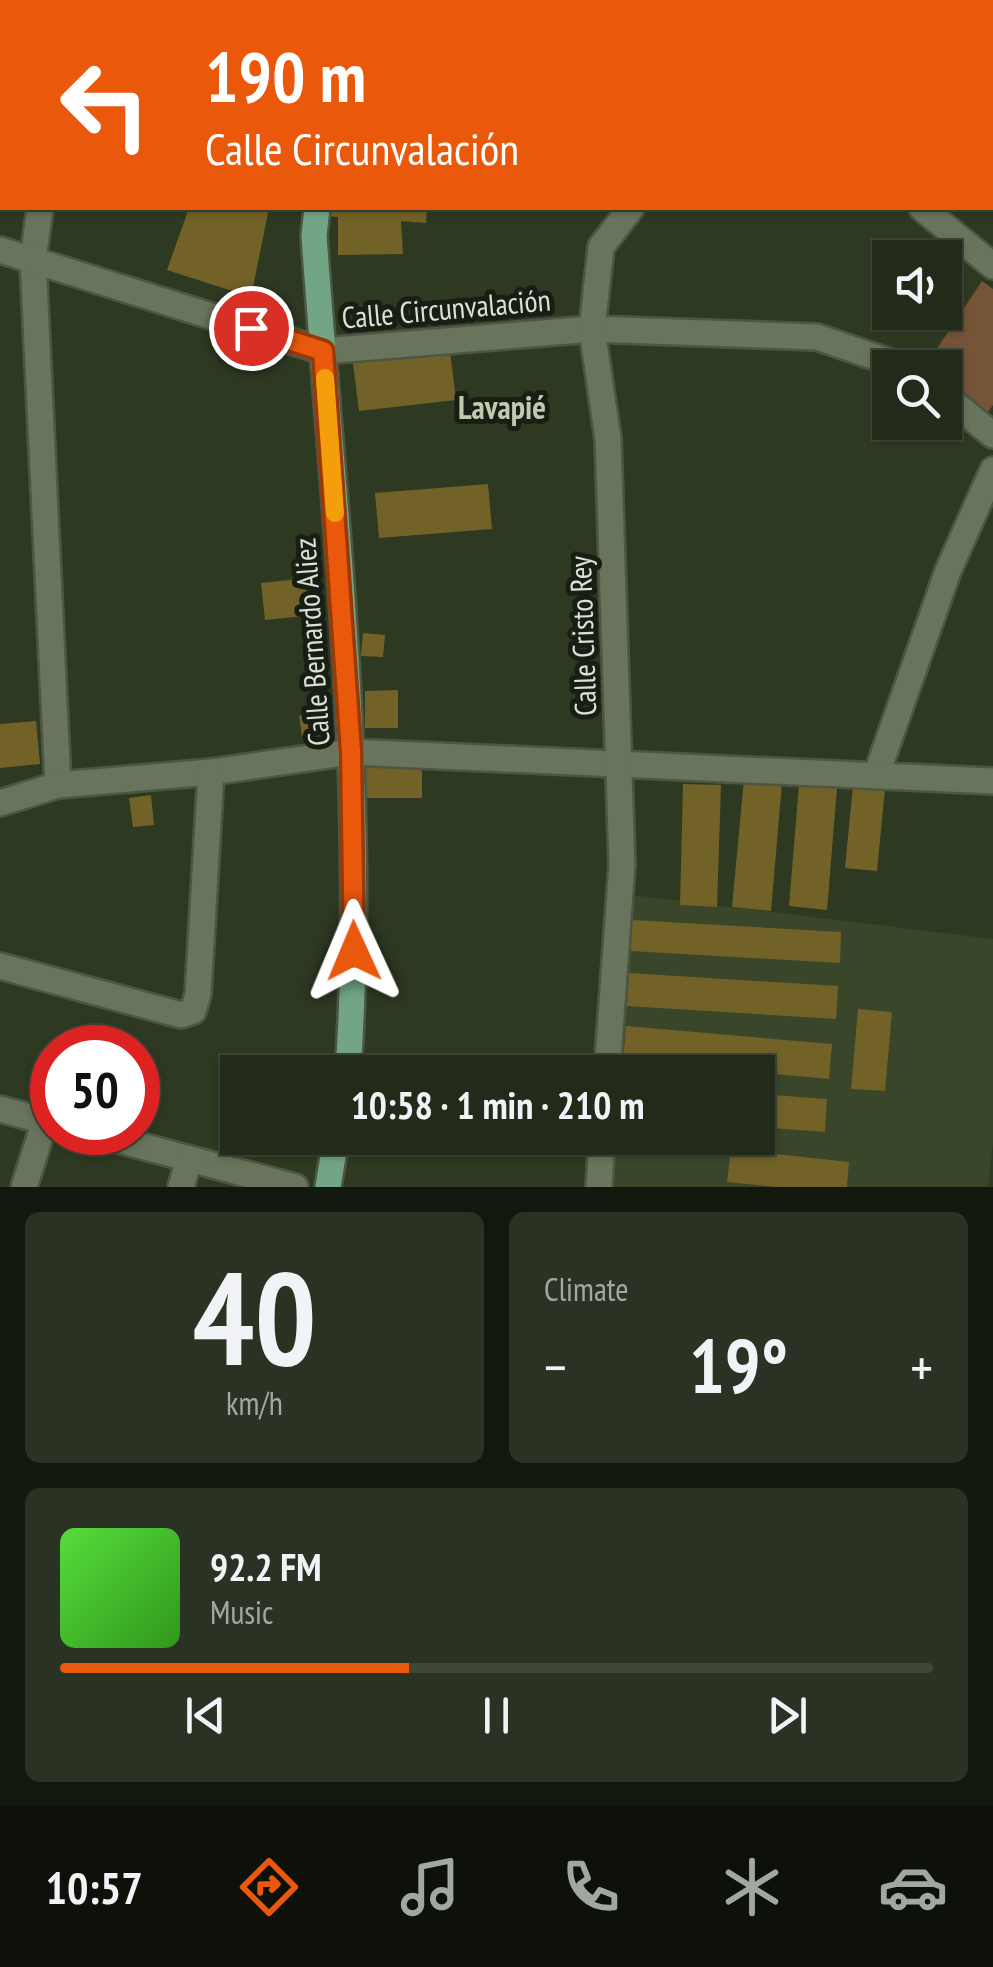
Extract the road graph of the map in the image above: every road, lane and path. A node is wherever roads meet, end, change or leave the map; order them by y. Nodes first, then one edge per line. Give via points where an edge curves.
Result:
1 (40, 210) edge
2 (318, 210) edge
3 (629, 210) edge
4 (924, 210) edge
5 (0, 250) edge
6 (34, 260) junction
7 (993, 266) edge
8 (592, 328) junction
9 (323, 351) junction
10 (872, 356) edge
11 (962, 410) edge
12 (993, 435) edge
13 (993, 470) edge
14 (351, 752) junction
15 (619, 763) junction
16 (211, 772) junction
17 (876, 776) junction
18 (993, 781) edge
19 (58, 785) junction
20 (0, 802) edge
21 (0, 966) edge
22 (349, 1055) edge
23 (608, 1055) edge
24 (0, 1109) edge
25 (30, 1117) edge
26 (160, 1151) edge
27 (36, 1155) edge
28 (333, 1155) edge
29 (601, 1155) edge
30 (190, 1159) junction
31 (24, 1187) edge
32 (181, 1187) edge
33 (295, 1187) edge
34 (328, 1187) edge
35 (598, 1187) edge

1 - 6 street
2 - 9 main road, Calle Bernardo Aliez
3 - 8 street, Calle Cristo Rey via 601,247
4 - 7 street
5 - 6 street, Calle Circunvalación
6 - 9 street, Calle Circunvalación
6 - 19 street
8 - 9 street, Calle Circunvalación
8 - 10 street, Calle Circunvalación via 817,337
8 - 15 street, Calle Cristo Rey via 608,439
9 - 14 main road, Calle Bernardo Aliez
11 - 12 street
13 - 17 street via 948,571
14 - 15 street
14 - 16 street
14 - 22 main road, Calle Bernardo Aliez
15 - 17 street
15 - 23 street, Calle Cristo Rey via 622,864
16 - 19 street
16 - 21 street via 193,1011 181,1016
17 - 18 street
19 - 20 street
24 - 25 street
26 - 30 street
27 - 31 street
28 - 34 main road
29 - 35 street
30 - 32 street
30 - 33 street

